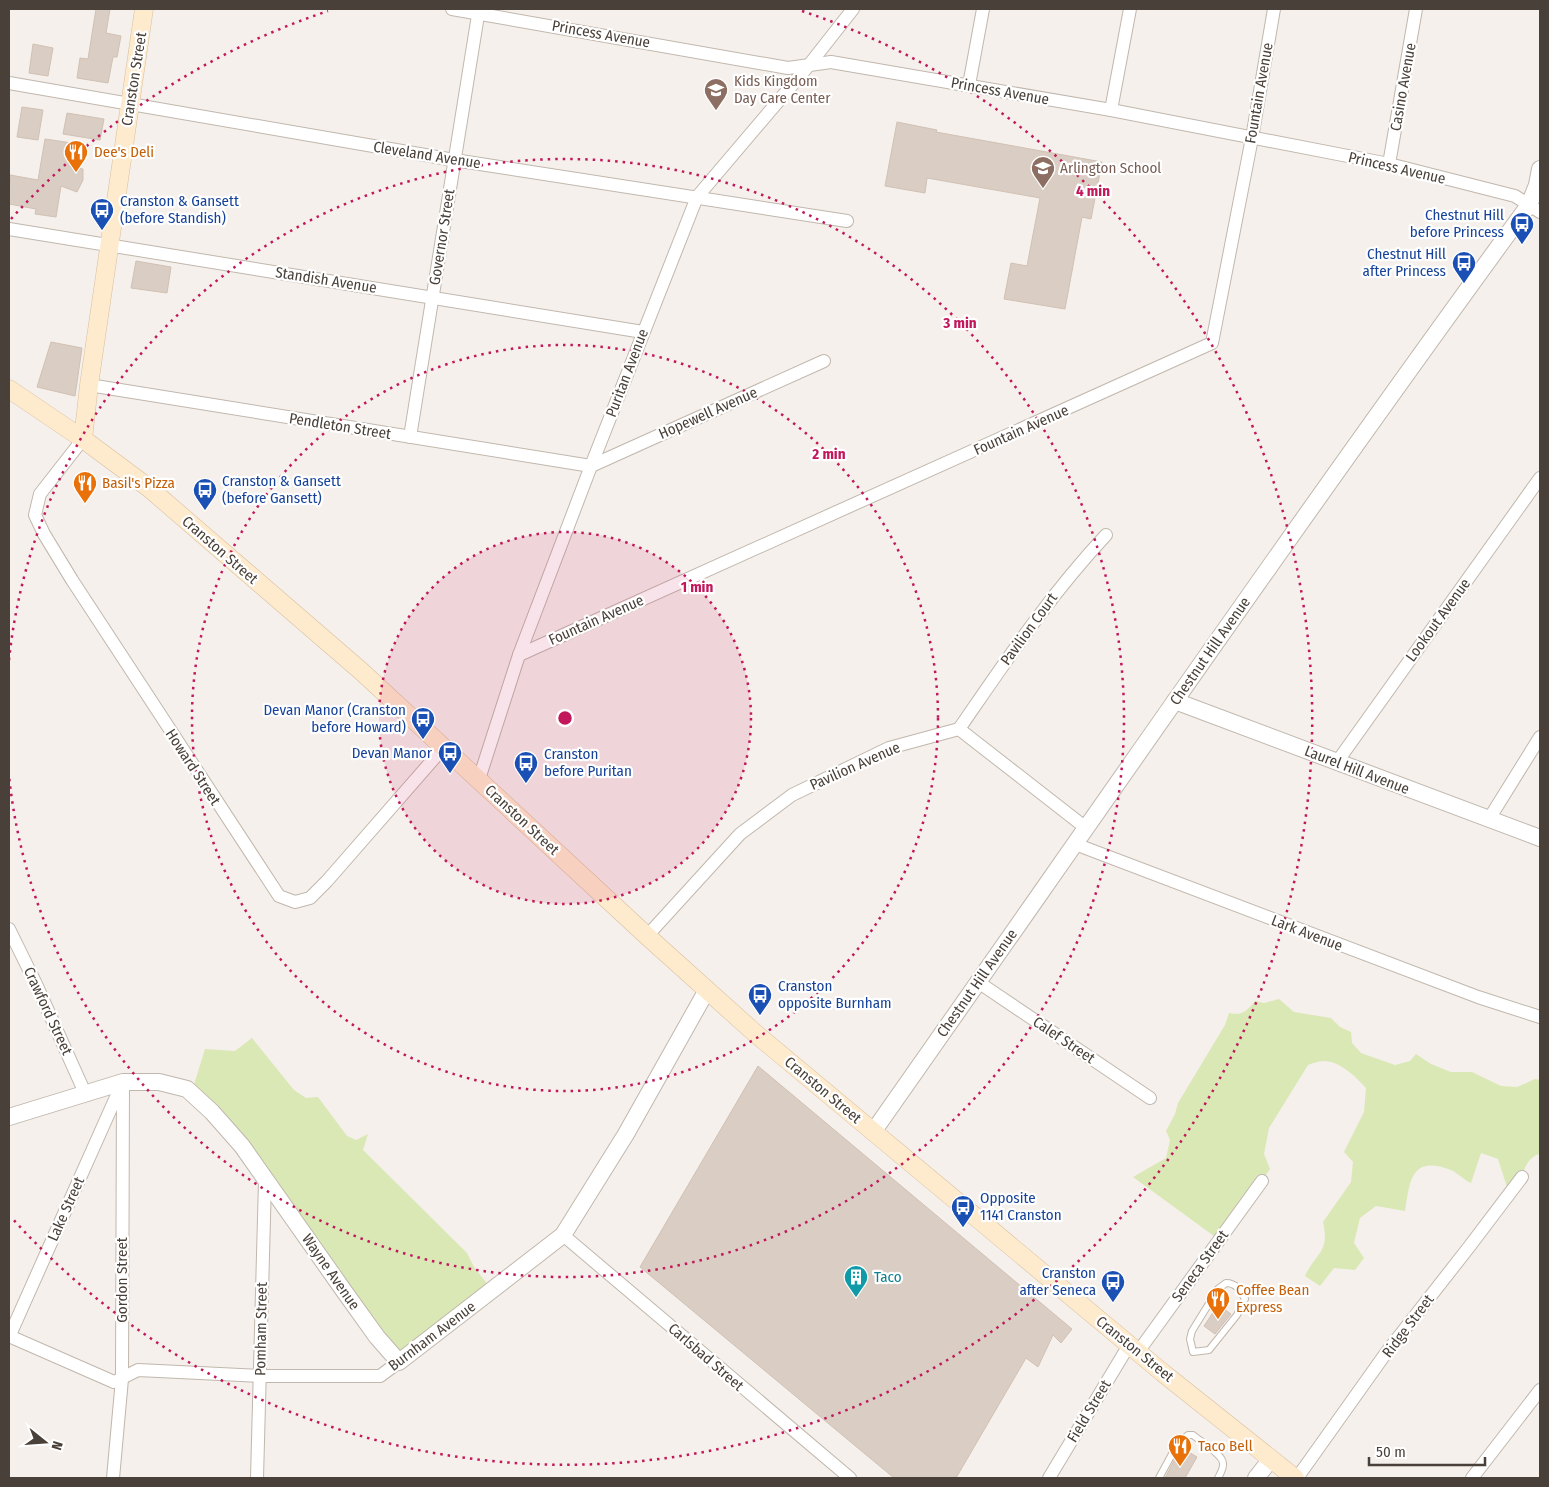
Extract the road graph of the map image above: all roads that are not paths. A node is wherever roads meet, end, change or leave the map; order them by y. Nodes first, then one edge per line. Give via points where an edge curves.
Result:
1 (144, 9) edge
2 (452, 9) edge
3 (852, 9) edge
4 (983, 9) edge
5 (1130, 9) edge
6 (1274, 9) edge
7 (1416, 9) edge
8 (479, 11) edge
9 (809, 65) junction
10 (9, 83) edge
11 (969, 85) junction
12 (130, 104) junction
13 (1111, 110) junction
14 (1252, 138) junction
15 (454, 160) junction
16 (1389, 164) junction
17 (1540, 169) edge
18 (697, 197) junction
19 (1535, 208) edge
20 (847, 221) dead end
21 (9, 229) edge
22 (110, 244) junction
23 (432, 297) junction
24 (643, 332) junction
25 (824, 361) dead end
26 (89, 385) junction
27 (9, 389) edge
28 (410, 437) junction
29 (83, 439) junction
30 (591, 466) junction
31 (1540, 478) edge
32 (1106, 535) dead end
33 (519, 655) junction
34 (1175, 701) junction
35 (959, 729) junction
36 (1540, 737) edge
37 (444, 747) junction
38 (1337, 762) junction
39 (479, 779) junction
40 (1489, 819) junction
41 (1086, 828) junction
42 (1540, 838) edge
43 (1075, 844) junction
44 (9, 929) edge
45 (647, 936) junction
46 (978, 982) junction
47 (707, 990) junction
48 (1540, 1017) edge
49 (123, 1082) junction
50 (85, 1093) junction
51 (1150, 1098) dead end
52 (9, 1117) edge
53 (873, 1132) junction
54 (1522, 1177) dead end
55 (265, 1181) junction
56 (1262, 1181) dead end
57 (564, 1235) junction
58 (9, 1336) edge
59 (1133, 1348) junction
60 (1193, 1352) joint
61 (400, 1362) junction
62 (260, 1376) junction
63 (122, 1379) junction
64 (1540, 1390) edge
65 (1271, 1459) junction
66 (113, 1460) junction
67 (105, 1478) edge
68 (113, 1478) edge
69 (257, 1478) edge
70 (850, 1478) edge
71 (1049, 1478) edge
72 (1159, 1478) edge
73 (1218, 1478) edge
74 (1256, 1478) edge
75 (1296, 1478) edge
76 (1472, 1478) edge

1 - 12 main road, Cranston Street
2 - 8 street, Princess Avenue
3 - 9 street, Puritan Avenue
4 - 11 street
5 - 13 street
6 - 14 street, Fountain Avenue
7 - 16 street, Casino Avenue
8 - 9 street, Princess Avenue via 788,68
8 - 15 street, Governor Street
9 - 11 street, Princess Avenue via 831,62
9 - 18 street, Puritan Avenue
10 - 12 street, Cleveland Avenue
11 - 13 street, Princess Avenue
12 - 15 street, Cleveland Avenue
12 - 22 main road, Cranston Street
13 - 14 street, Princess Avenue
14 - 16 street, Princess Avenue
14 - 33 street, Fountain Avenue via 1212,344
15 - 18 street, Cleveland Avenue
15 - 23 street, Governor Street
16 - 19 street, Princess Avenue via 1515,196
17 - 19 street, Chestnut Hill Avenue
18 - 20 street, Cleveland Avenue
18 - 24 street, Puritan Avenue
19 - 34 street, Chestnut Hill Avenue via 1417,359
21 - 22 street, Standish Avenue
22 - 23 street, Standish Avenue
22 - 26 main road, Cranston Street
23 - 24 street, Standish Avenue
23 - 28 street, Governor Street
24 - 30 street, Puritan Avenue
25 - 30 street, Hopewell Avenue
26 - 28 street, Pendleton Street
26 - 29 main road, Cranston Street
27 - 29 main road
28 - 30 street, Pendleton Street
29 - 37 main road, Cranston Street via 149,488
29 - 37 street, Howard Street via 40,494 35,515 72,580 279,896 295,902 310,898
30 - 33 street, Puritan Avenue
31 - 38 street, Lookout Avenue
32 - 35 street, Pavilion Court via 1076,566 1027,629
33 - 39 street, Puritan Avenue
34 - 38 street, Laurel Hill Avenue
34 - 41 street, Chestnut Hill Avenue
35 - 41 street
35 - 45 street, Pavilion Avenue via 889,748 792,795 740,834
36 - 40 street
37 - 39 main road, Cranston Street
38 - 40 street, Laurel Hill Avenue
39 - 45 main road, Cranston Street
40 - 42 street, Laurel Hill Avenue
41 - 43 street, Chestnut Hill Avenue
43 - 46 street, Chestnut Hill Avenue
43 - 48 street, Lark Avenue
44 - 50 street, Crawford Street
45 - 47 main road, Cranston Street
46 - 51 street, Calef Street
46 - 53 street, Chestnut Hill Avenue
47 - 53 main road, Cranston Street
47 - 57 street, Burnham Avenue via 626,1134
49 - 50 street, Wayne Avenue
49 - 55 street, Wayne Avenue via 159,1082 187,1089 242,1146
49 - 58 street, Lake Street
49 - 63 street, Gordon Street
50 - 52 street, Wayne Avenue
53 - 59 main road, Cranston Street
54 - 75 street, Ridge Street via 1386,1353
55 - 61 street, Wayne Avenue via 377,1337
55 - 62 street, Pomham Street
56 - 59 street, Seneca Street
57 - 61 street, Burnham Avenue
57 - 70 street, Carlsbad Street
58 - 63 street, Burnham Avenue via 114,1382
59 - 65 main road, Cranston Street
59 - 71 street, Field Street
60 - 60 lane via 1209,1350 1237,1315 1245,1299 1240,1289 1231,1283 1218,1290 1192,1331
61 - 62 street, Burnham Avenue via 380,1376
62 - 63 street, Burnham Avenue via 138,1370
62 - 69 street, Pomham Street
63 - 66 street, Gordon Street
64 - 76 street
65 - 74 street
65 - 75 main road, Cranston Street
66 - 67 street
66 - 68 street, Gordon Street
72 - 73 lane via 1178,1443 1193,1435 1223,1461

